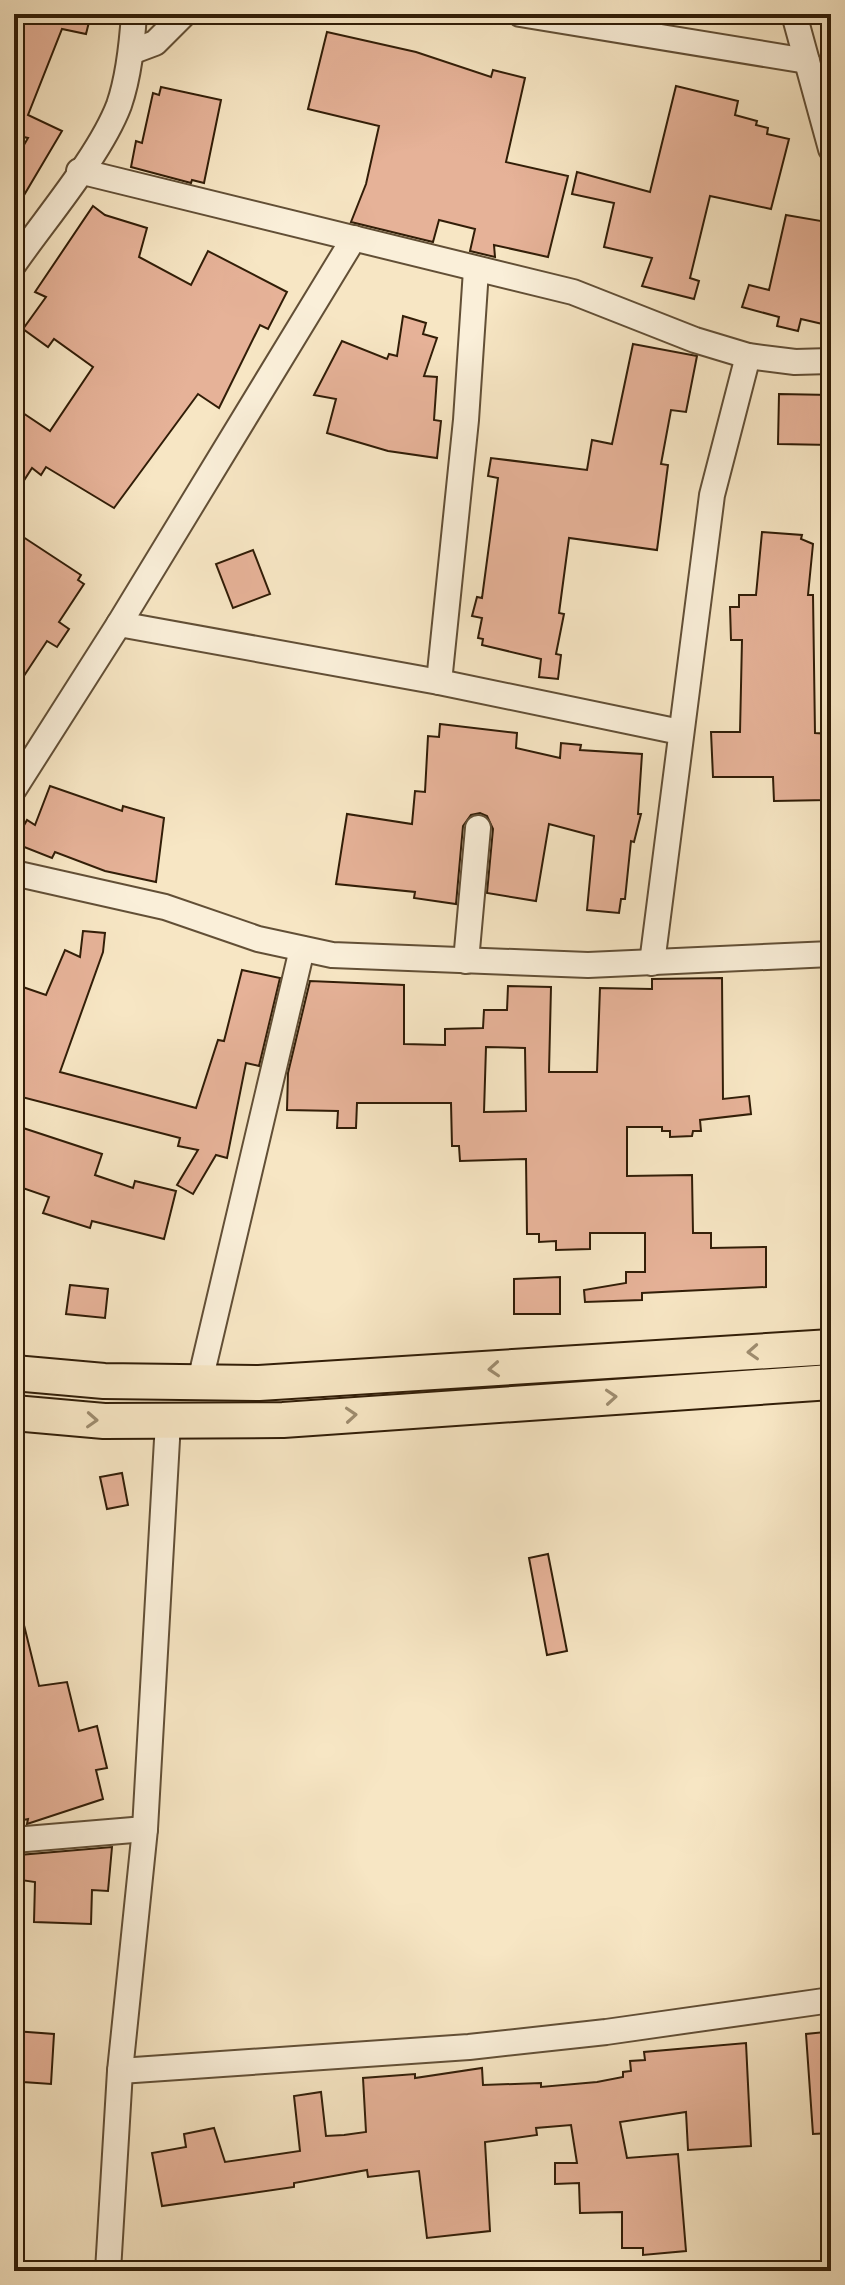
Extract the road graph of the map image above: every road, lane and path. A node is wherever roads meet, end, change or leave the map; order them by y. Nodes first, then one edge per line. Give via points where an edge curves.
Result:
1 (134, 14) edge
2 (184, 14) edge
3 (520, 14) edge
4 (794, 14) edge
5 (131, 52) junction
6 (807, 61) junction
7 (831, 149) edge
8 (79, 171) junction
9 (354, 238) junction
10 (14, 264) edge
11 (476, 270) junction
12 (748, 356) junction
13 (831, 361) edge
14 (119, 624) junction
15 (439, 682) junction
16 (680, 732) junction
17 (14, 789) edge
18 (478, 828) dead end
19 (14, 873) edge
20 (302, 949) junction
21 (831, 954) edge
22 (466, 961) junction
23 (652, 963) junction
24 (831, 1347) edge
25 (14, 1373) edge
26 (200, 1381) junction
27 (831, 1382) edge
28 (14, 1413) edge
29 (168, 1422) junction
30 (145, 1829) junction
31 (14, 1840) edge
32 (831, 2000) edge
33 (120, 2071) junction
34 (108, 2271) edge

1 - 5 street
2 - 5 street via 155,43
3 - 6 street
4 - 6 street
5 - 8 street via 118,105
6 - 7 street
8 - 9 street
8 - 10 street
9 - 11 street
9 - 14 street
11 - 12 street via 573,292
11 - 15 street
12 - 13 street
12 - 16 street via 712,495
14 - 15 street
14 - 17 street
15 - 16 street
16 - 23 street
18 - 22 street
19 - 20 street via 165,907
20 - 22 street
20 - 26 street
21 - 23 street
22 - 23 street
24 -> 26 highway via 343,1379
25 - 26 highway via 104,1381
29 -> 27 highway via 283,1420
28 -> 29 highway
29 - 30 street
30 - 31 street
30 - 33 street
32 - 33 street via 469,2047
33 - 34 street

